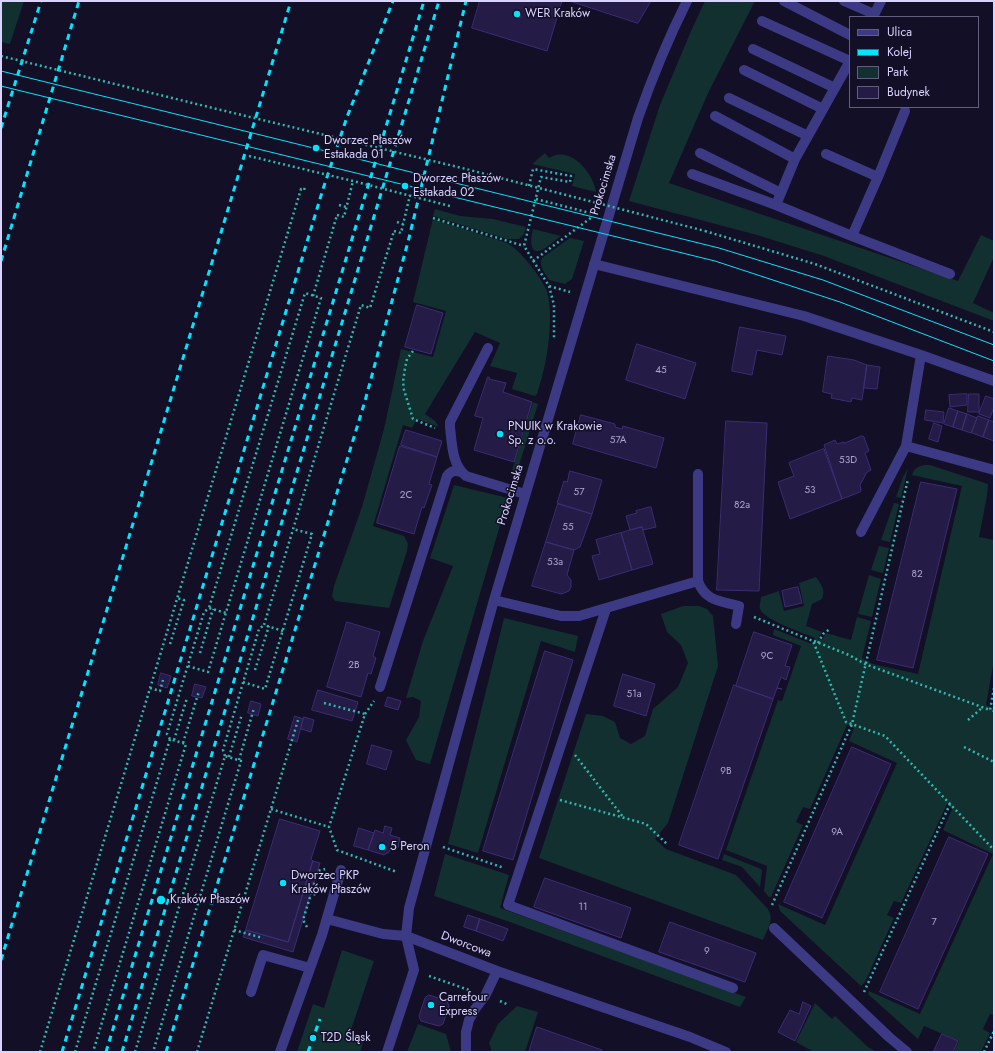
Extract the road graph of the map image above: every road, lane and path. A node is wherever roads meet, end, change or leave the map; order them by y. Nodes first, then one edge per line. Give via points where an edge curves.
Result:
1 (687, 1) edge
2 (784, 1) edge
3 (844, 1) edge
4 (880, 1) edge
5 (874, 16) edge
6 (762, 21) dead end
7 (849, 34) edge
8 (753, 49) dead end
9 (1, 56) edge
10 (849, 61) edge
11 (849, 63) edge
12 (744, 70) dead end
13 (835, 88) junction
14 (729, 98) dead end
15 (823, 109) junction
16 (905, 110) dead end
17 (715, 116) dead end
18 (808, 136) junction
19 (700, 153) dead end
20 (826, 154) dead end
21 (249, 156) dead end
22 (795, 159) junction
23 (692, 174) dead end
24 (878, 178) junction
25 (353, 181) junction
26 (529, 186) junction
27 (305, 187) dead end
28 (780, 193) junction
29 (410, 195) junction
30 (536, 199) junction
31 (339, 205) dead end
32 (776, 205) junction
33 (450, 206) dead end
34 (346, 207) junction
35 (433, 218) dead end
36 (397, 222) dead end
37 (403, 224) junction
38 (852, 236) junction
39 (524, 246) junction
40 (533, 261) junction
41 (594, 264) junction
42 (950, 274) dead end
43 (549, 286) junction
44 (574, 294) dead end
45 (313, 296) junction
46 (994, 332) edge
47 (554, 347) dead end
48 (488, 348) dead end
49 (413, 351) dead end
50 (921, 354) junction
51 (994, 381) edge
52 (441, 431) dead end
53 (906, 446) junction
54 (994, 470) edge
55 (461, 472) junction
56 (698, 474) dead end
57 (908, 479) dead end
58 (525, 494) junction
59 (293, 529) junction
60 (861, 532) dead end
61 (698, 582) junction
62 (177, 598) junction
63 (494, 600) junction
64 (210, 608) junction
65 (213, 609) junction
66 (606, 609) junction
67 (226, 613) junction
68 (753, 617) dead end
69 (736, 624) dead end
70 (264, 625) junction
71 (268, 626) junction
72 (830, 629) dead end
73 (283, 631) junction
74 (813, 641) junction
75 (818, 642) junction
76 (170, 644) dead end
77 (200, 653) dead end
78 (865, 664) junction
79 (188, 666) junction
80 (255, 670) dead end
81 (163, 680) dead end
82 (243, 682) junction
83 (380, 687) dead end
84 (150, 688) junction
85 (994, 688) edge
86 (199, 691) dead end
87 (187, 698) dead end
88 (324, 703) dead end
89 (983, 707) junction
90 (254, 708) dead end
91 (990, 710) junction
92 (994, 711) edge
93 (242, 714) dead end
94 (299, 717) dead end
95 (968, 720) dead end
96 (852, 724) junction
97 (170, 739) junction
98 (563, 739) junction
99 (174, 740) junction
100 (184, 743) junction
101 (964, 747) dead end
102 (225, 756) junction
103 (229, 757) junction
104 (239, 760) junction
105 (994, 762) edge
106 (544, 796) junction
107 (950, 804) junction
108 (271, 809) junction
109 (623, 818) junction
110 (330, 827) junction
111 (668, 845) dead end
112 (440, 846) dead end
113 (994, 850) edge
114 (326, 868) dead end
115 (341, 870) dead end
116 (397, 872) dead end
117 (519, 872) junction
118 (304, 891) dead end
119 (311, 893) junction
120 (772, 905) dead end
121 (327, 919) junction
122 (307, 926) dead end
123 (774, 928) dead end
124 (406, 936) junction
125 (310, 968) junction
126 (497, 971) junction
127 (733, 988) dead end
128 (251, 992) dead end
129 (864, 993) dead end
130 (994, 1031) edge
131 (40, 1052) edge
132 (75, 1052) edge
133 (93, 1052) edge
134 (135, 1052) edge
135 (153, 1052) edge
136 (197, 1052) edge
137 (280, 1052) edge
138 (387, 1052) edge
139 (466, 1052) edge
140 (726, 1052) edge
141 (907, 1052) edge
142 (984, 1052) edge

1 - 41 street, Prokocimska via 644,100
2 - 7 street
3 - 5 street
4 - 5 street
6 - 10 street
8 - 13 street
9 - 26 path, bridge via 213,109 409,154
11 - 13 street
12 - 15 street
13 - 15 street
14 - 18 street
15 - 18 street
16 - 24 street
17 - 22 street
18 - 22 street
19 - 28 street
20 - 24 street
21 - 25 path, bridge
22 - 28 street
23 - 32 street
24 - 38 street
25 - 29 path, bridge
25 - 34 path, bridge
26 - 30 path via 533,169 571,176 570,182 541,177
26 - 46 path, bridge via 705,231 815,264
27 - 62 path via 304,190 301,189
28 - 32 street
29 - 33 path, bridge
29 - 37 path, bridge
30 - 39 path
30 - 40 path via 595,214
31 - 34 path
32 - 38 street
34 - 45 path, bridge via 344,217 337,215
35 - 39 path
36 - 37 path
37 - 59 path, bridge via 400,233 394,231 370,308 361,305
38 - 42 street
39 - 40 path
40 - 43 path
41 - 50 street via 804,316
41 - 58 street, Prokocimska
43 - 44 path
43 - 47 path via 554,305
45 - 64 path via 305,293
45 - 67 path via 321,298
48 - 55 street via 450,422 454,456
49 - 52 path via 406,364 403,382 411,415 416,421
50 - 51 street
50 - 53 street
53 - 54 street
53 - 60 street
55 - 58 street via 466,476
55 - 83 street via 450,472 447,476
56 - 61 street
57 - 78 path
58 - 63 street, Prokocimska
59 - 70 path
59 - 73 path via 312,534
61 - 66 street
61 - 69 street via 707,596 739,606
62 - 76 path via 184,600
62 - 84 path
63 - 66 street via 561,616 579,616
63 - 124 street, Prokocimska via 408,908
64 - 65 path
64 - 79 path via 204,612
65 - 67 path
65 - 77 path
66 - 98 street
67 - 79 path via 208,672
68 - 74 path
70 - 71 path
70 - 82 path via 259,629
71 - 73 path
71 - 80 path
72 - 75 path
73 - 82 path via 265,689
74 - 75 path
74 - 96 path via 846,722
75 - 78 path
78 - 89 path
78 - 96 path
79 - 97 path via 168,734
81 - 84 path via 160,691
82 - 102 path via 223,750
84 - 131 path
85 - 91 path
86 - 100 path
87 - 99 path
88 - 110 path via 365,714
89 - 91 path
89 - 95 path
90 - 104 path
91 - 92 path
93 - 103 path
94 - 108 path
96 - 107 path via 885,736
96 - 120 path
97 - 99 path
97 - 132 path
98 - 106 street
98 - 109 path
99 - 100 path
100 - 133 path via 186,744
101 - 105 path
102 - 103 path
102 - 134 path
103 - 104 path
104 - 135 path via 241,761
106 - 109 path
106 - 117 street
107 - 113 path
107 - 129 path
108 - 110 path
108 - 136 path
109 - 111 path via 646,824
110 - 116 path via 338,850
112 - 117 path
114 - 119 path via 318,871
115 - 121 street
117 - 127 street via 508,905
118 - 119 path
119 - 122 path via 303,920
121 - 124 street, Dworcowa via 383,934
121 - 125 street
123 - 141 street
124 - 126 street, Dworcowa
124 - 138 street, Prokocimska via 414,970
125 - 128 street via 263,955
125 - 137 street
126 - 139 street via 469,1020
126 - 140 street, Dworcowa via 690,1037
130 - 142 path

